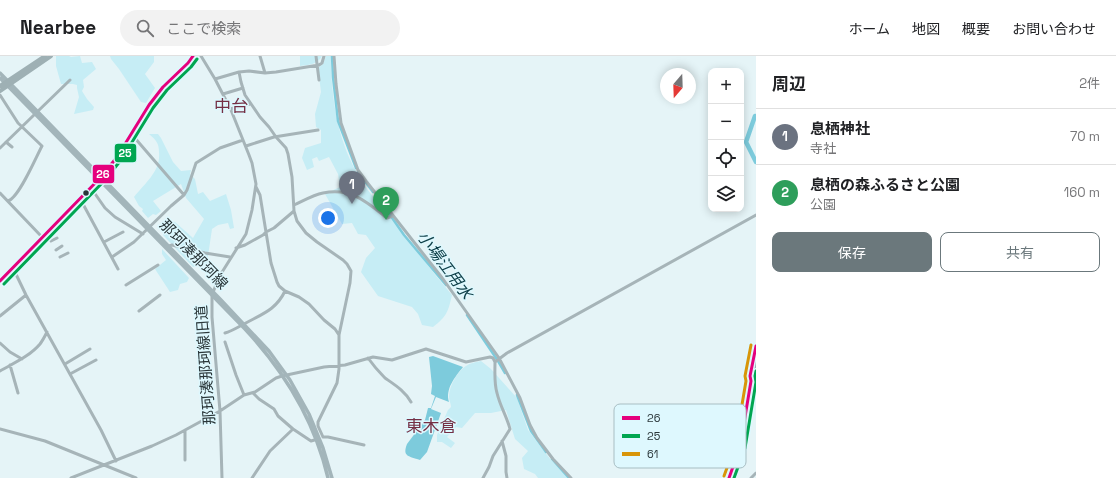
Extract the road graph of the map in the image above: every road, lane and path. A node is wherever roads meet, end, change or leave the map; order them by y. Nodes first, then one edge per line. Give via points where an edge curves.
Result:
1 (45, 56) edge
2 (51, 56) edge
3 (193, 56) edge
4 (201, 56) edge
5 (260, 56) edge
6 (316, 56) edge
7 (324, 56) edge
8 (334, 56) edge
9 (317, 65) junction
10 (239, 72) junction
11 (0, 73) edge
12 (265, 73) junction
13 (0, 78) edge
14 (215, 79) junction
15 (70, 80) dead end
16 (319, 80) dead end
17 (8, 84) junction
18 (0, 86) edge
19 (243, 88) junction
20 (0, 91) edge
21 (223, 94) junction
22 (0, 95) edge
23 (250, 104) junction
24 (230, 109) junction
25 (36, 113) junction
26 (22, 127) junction
27 (318, 130) dead end
28 (130, 136) junction
29 (276, 137) junction
30 (243, 140) junction
31 (6, 142) junction
32 (246, 146) junction
33 (12, 147) dead end
34 (0, 148) edge
35 (100, 178) junction
36 (256, 187) junction
37 (91, 188) junction
38 (0, 193) edge
39 (184, 195) junction
40 (80, 199) junction
41 (9, 203) junction
42 (294, 206) junction
43 (294, 211) junction
44 (756, 215) edge
45 (392, 216) junction
46 (149, 228) junction
47 (123, 232) dead end
48 (266, 232) junction
49 (143, 234) junction
50 (42, 237) junction
51 (56, 238) dead end
52 (51, 241) dead end
53 (104, 242) junction
54 (62, 246) dead end
55 (169, 246) junction
56 (236, 248) junction
57 (56, 250) dead end
58 (68, 252) dead end
59 (60, 257) dead end
60 (112, 257) junction
61 (230, 258) junction
62 (158, 265) dead end
63 (13, 268) junction
64 (118, 269) dead end
65 (0, 281) edge
66 (126, 285) dead end
67 (285, 292) junction
68 (212, 293) junction
69 (26, 295) junction
70 (160, 295) dead end
71 (139, 311) dead end
72 (0, 316) edge
73 (243, 324) junction
74 (47, 332) junction
75 (225, 333) dead end
76 (339, 336) junction
77 (225, 342) dead end
78 (0, 343) edge
79 (756, 346) edge
80 (90, 349) dead end
81 (368, 358) junction
82 (22, 359) junction
83 (96, 360) dead end
84 (497, 360) junction
85 (756, 362) edge
86 (65, 364) junction
87 (10, 365) junction
88 (339, 366) junction
89 (0, 371) edge
90 (70, 374) junction
91 (284, 375) junction
92 (751, 381) junction
93 (18, 393) dead end
94 (253, 393) junction
95 (244, 395) junction
96 (411, 402) dead end
97 (220, 410) junction
98 (746, 411) edge
99 (0, 429) edge
100 (293, 429) junction
101 (185, 430) junction
102 (319, 438) junction
103 (502, 441) junction
104 (364, 445) dead end
105 (185, 460) dead end
106 (116, 461) junction
107 (105, 465) junction
108 (732, 468) edge
109 (756, 473) edge
110 (71, 478) edge
111 (136, 478) edge
112 (222, 478) edge
113 (252, 478) edge
114 (328, 478) edge
115 (332, 478) edge
116 (482, 478) edge
117 (507, 478) edge
118 (571, 478) edge
119 (729, 478) edge
120 (751, 478) edge

1 - 17 highway
2 - 17 highway
3 - 28 street via 156,95
4 - 14 street, 那珂湊那珂線旧道
5 - 12 street
6 - 9 street
7 - 9 street via 322,63
8 - 45 street via 340,118 358,170
9 - 12 street
9 - 16 street
10 - 12 street
10 - 14 street
10 - 19 street
11 - 17 main road, 那珂湊那珂線
13 - 17 main road, 那珂湊那珂線
14 - 21 street, 那珂湊那珂線旧道
15 - 25 street
17 - 18 highway
17 - 20 highway
17 - 25 main road, 那珂湊那珂線
19 - 21 street
19 - 23 street
21 - 24 street, 那珂湊那珂線旧道
22 - 26 street
23 - 24 street
23 - 29 street
24 - 30 street, 那珂湊那珂線旧道
25 - 26 street
25 - 35 main road, 那珂湊那珂線
26 - 31 street
26 - 41 street via 42,146 23,184
27 - 29 street
28 - 35 street
28 - 39 street
29 - 32 street
29 - 42 street via 288,154
30 - 32 street, 那珂湊那珂線旧道
30 - 39 street via 220,148 196,164
31 - 33 street
31 - 34 street
32 - 36 street, 那珂湊那珂線旧道
35 - 37 street
35 - 46 main road, 那珂湊那珂線
36 - 48 street via 260,195
36 - 56 street, 那珂湊那珂線旧道 via 246,234
37 - 40 street
37 - 49 street via 115,217
38 - 41 street
39 - 46 street
40 - 50 street
40 - 53 street
41 - 50 street
42 - 43 street
42 - 45 street via 322,193 341,191 358,197 387,218
43 - 48 street
43 - 76 street via 297,221 306,233 343,260 351,271
44 - 84 street
45 - 84 street via 455,296
46 - 49 street
46 - 55 main road, 那珂湊那珂線
46 - 68 main road, 那珂湊那珂線
47 - 53 street
48 - 56 street via 254,241
48 - 67 street via 275,278
49 - 60 street
50 - 63 street
51 - 52 street
53 - 60 street
54 - 57 street
55 - 61 street
55 - 68 main road, 那珂湊那珂線
56 - 61 street, 那珂湊那珂線旧道
58 - 59 street
60 - 64 street
61 - 68 street, 那珂湊那珂線旧道
62 - 66 street
63 - 65 street
63 - 69 street
67 - 73 street via 272,309
67 - 76 street via 309,304
68 - 73 main road, 那珂湊那珂線
68 - 97 street, 那珂湊那珂線旧道
69 - 72 street
69 - 74 street
70 - 71 street
73 - 75 street
73 - 91 main road, 那珂湊那珂線
74 - 82 street via 40,344
74 - 86 street
76 - 88 street
77 - 95 street
78 - 82 street
79 - 92 highway
80 - 86 street
81 - 84 street via 392,360 426,349 466,362 485,357
81 - 88 street
81 - 96 street via 384,376 409,397
82 - 87 street
83 - 90 street
84 - 103 street via 494,378 496,390 510,429
84 - 118 street via 520,398 537,438
85 - 92 highway
86 - 90 street
87 - 89 street
87 - 93 street
88 - 91 street
88 - 102 street via 337,383 318,422
90 - 106 street
91 - 94 street
91 - 102 main road, 那珂湊那珂線
92 - 98 highway
94 - 95 street
94 - 100 street via 274,409
95 - 97 street
97 - 101 street
97 - 112 street, 那珂湊那珂線旧道
99 - 107 street via 45,441
100 - 102 street via 311,441
100 - 113 street via 270,451
101 - 105 street
101 - 106 street
102 - 104 street via 328,437
102 - 114 main road, 那珂湊那珂線
102 - 115 main road, 那珂湊那珂線
103 - 116 street
103 - 117 street
106 - 107 street
107 - 110 street
107 - 111 street
108 - 119 highway
109 - 120 street

